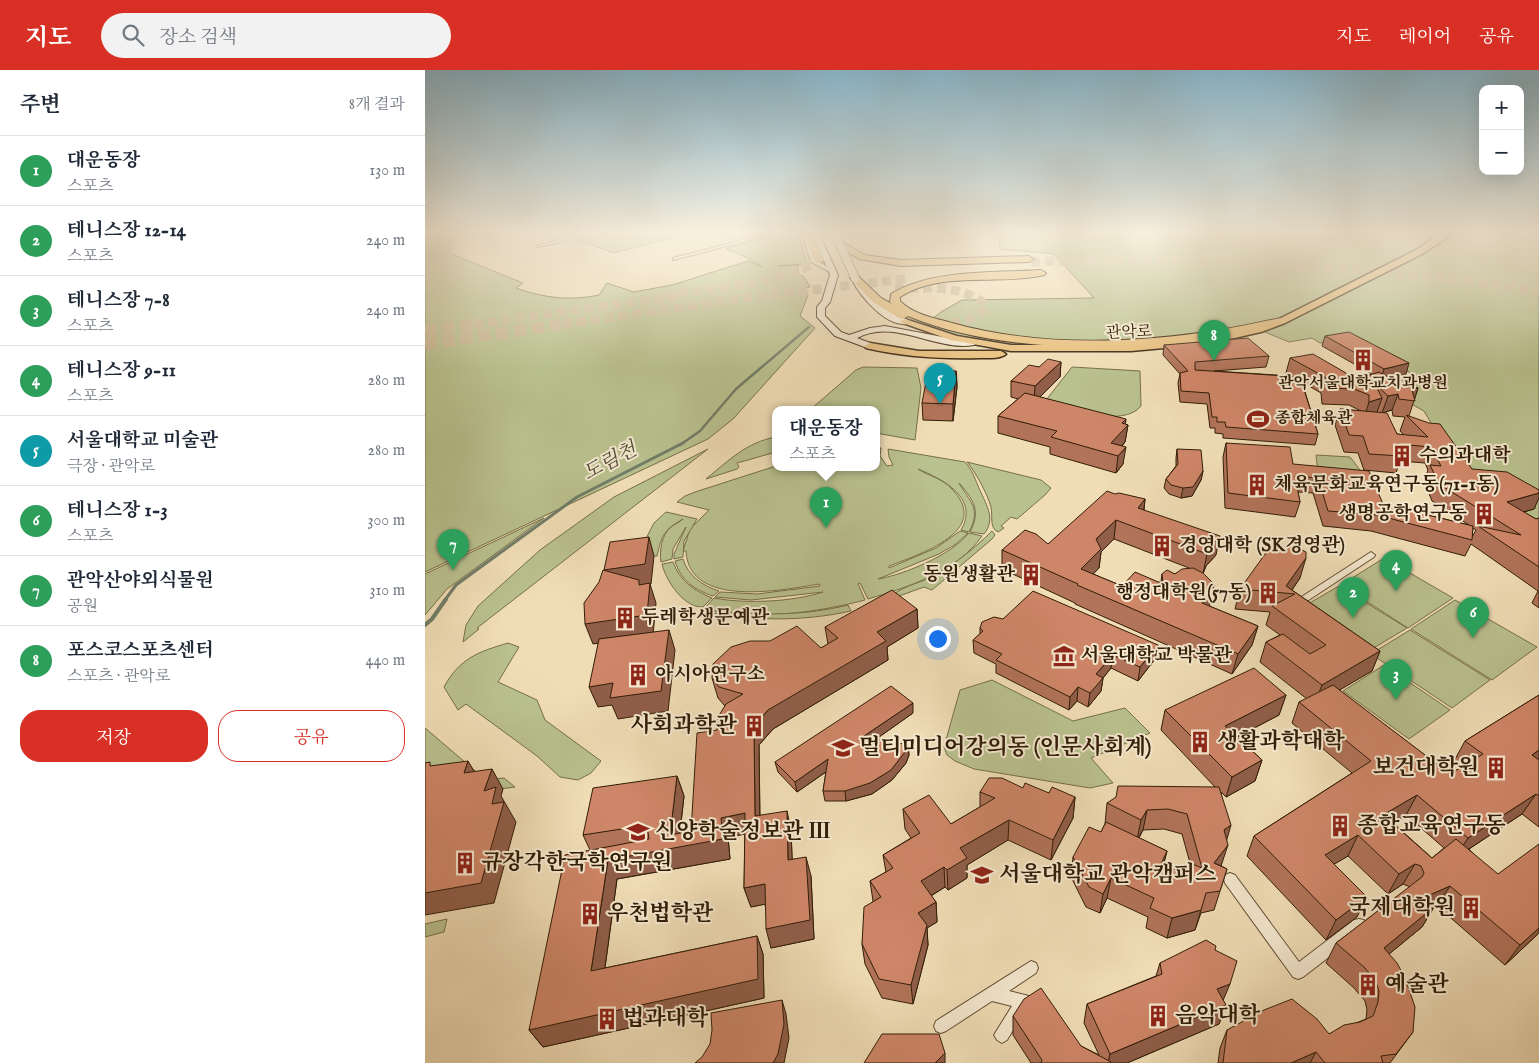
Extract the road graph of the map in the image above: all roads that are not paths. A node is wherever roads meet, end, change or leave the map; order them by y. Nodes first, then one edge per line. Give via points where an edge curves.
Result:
1 (833, 277) edge
2 (937, 277) edge
3 (983, 277) edge
4 (1369, 277) edge
5 (855, 278) edge
6 (905, 279) tunnel mouth
7 (908, 320) joint
8 (1282, 321) junction
9 (849, 339) junction
10 (971, 343) junction
11 (870, 346) joint
12 (1055, 349) junction
13 (897, 352) junction
14 (1371, 555) dead end
15 (1295, 605) edge
16 (1230, 878) dead end
17 (1374, 914) edge
18 (1031, 968) dead end
19 (991, 994) junction
20 (941, 1026) dead end
21 (1002, 1035) dead end

1 - 9 main road via 820,313 828,326
2 - 6 highway
3 - 8 highway via 923,283 899,292 895,302 924,318 972,333 1066,341 1191,338
4 - 8 main road, 관악로
5 - 7 highway via 877,300
7 - 10 main road, 관악로
8 - 12 main road, 관악로 via 1260,330 1188,344
9 - 10 main road via 855,334 892,329
9 - 11 main road
10 - 12 main road, 관악로
10 - 13 main road via 958,350
11 - 13 main road, 관악로
12 - 13 main road, 관악로 via 939,356
14 - 15 street
16 - 17 street via 1298,972
18 - 19 street
19 - 20 street
19 - 21 street via 1024,1001

